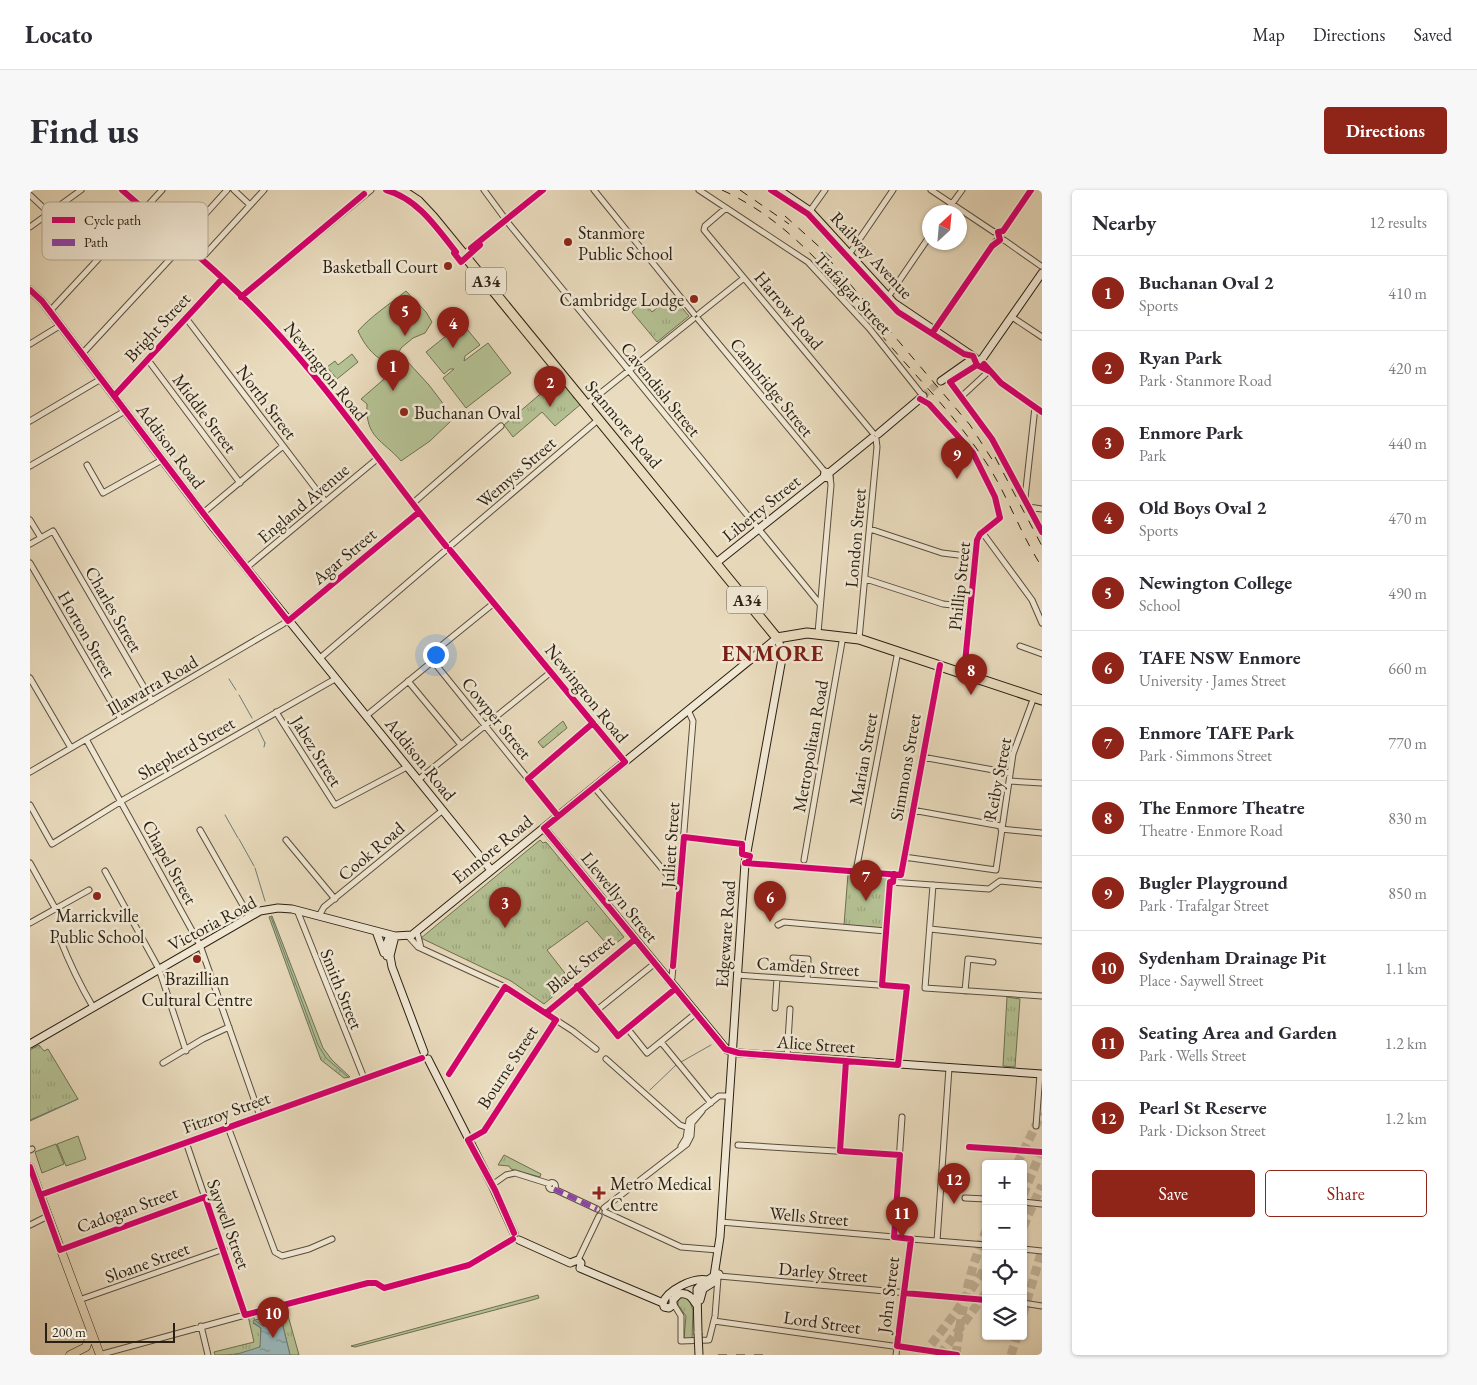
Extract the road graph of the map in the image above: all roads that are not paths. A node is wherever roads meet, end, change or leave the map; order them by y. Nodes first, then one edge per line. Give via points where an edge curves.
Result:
1 (81, 190) edge
2 (122, 190) edge
3 (162, 190) edge
4 (228, 190) edge
5 (234, 190) edge
6 (264, 190) edge
7 (371, 190) edge
8 (401, 190) edge
9 (484, 190) edge
10 (543, 190) edge
11 (594, 190) edge
12 (699, 190) edge
13 (779, 190) edge
14 (825, 190) edge
15 (893, 190) edge
16 (931, 190) edge
17 (962, 190) edge
18 (1031, 190) edge
19 (365, 192) edge
20 (30, 195) edge
21 (66, 202) edge
22 (136, 202) edge
23 (151, 202) edge
24 (250, 204) junction
25 (952, 204) junction
26 (42, 206) edge
27 (726, 208) junction
28 (810, 211) junction
29 (208, 213) edge
30 (42, 219) edge
31 (506, 220) junction
32 (30, 227) edge
33 (922, 248) edge
34 (208, 251) edge
35 (850, 253) junction
36 (464, 254) junction
37 (97, 260) edge
38 (167, 260) edge
39 (202, 260) edge
40 (1042, 269) edge
41 (744, 278) junction
42 (222, 279) junction
43 (30, 290) edge
44 (241, 297) junction
45 (888, 297) junction
46 (50, 311) junction
47 (1012, 316) junction
48 (696, 317) junction
49 (186, 318) junction
50 (61, 325) junction
51 (934, 330) junction
52 (1042, 337) edge
53 (30, 344) edge
54 (82, 354) junction
55 (974, 359) junction
56 (148, 360) junction
57 (629, 371) junction
58 (989, 371) junction
59 (101, 379) junction
60 (944, 379) joint
61 (114, 396) junction
62 (961, 396) junction
63 (922, 397) junction
64 (587, 404) junction
65 (1035, 407) junction
66 (125, 412) junction
67 (1042, 412) edge
68 (599, 419) junction
69 (30, 421) edge
70 (501, 426) dead end
71 (875, 436) junction
72 (283, 446) junction
73 (377, 458) junction
74 (162, 460) junction
75 (87, 465) dead end
76 (30, 466) edge
77 (827, 475) junction
78 (240, 483) junction
79 (1025, 498) junction
80 (325, 502) junction
81 (412, 504) junction
82 (1029, 507) junction
83 (1042, 509) edge
84 (419, 512) junction
85 (203, 513) junction
86 (30, 520) edge
87 (758, 529) junction
88 (870, 529) junction
89 (982, 532) junction
90 (1042, 532) edge
91 (41, 538) junction
92 (30, 544) edge
93 (448, 548) junction
94 (975, 557) junction
95 (30, 563) edge
96 (716, 563) junction
97 (246, 568) junction
98 (866, 579) junction
99 (494, 603) junction
100 (820, 604) junction
101 (971, 607) junction
102 (288, 621) junction
103 (1042, 623) edge
104 (818, 633) junction
105 (793, 634) junction
106 (843, 636) junction
107 (777, 638) junction
108 (859, 639) junction
109 (1020, 646) dead end
110 (898, 651) junction
111 (783, 653) junction
112 (1042, 654) edge
113 (319, 659) junction
114 (433, 661) junction
115 (940, 665) junction
116 (551, 672) junction
117 (964, 673) junction
118 (336, 678) junction
119 (31, 680) edge
120 (408, 681) junction
121 (1038, 698) edge
122 (152, 701) junction
123 (688, 710) junction
124 (276, 712) junction
125 (366, 716) junction
126 (121, 719) junction
127 (486, 725) junction
128 (86, 739) junction
129 (461, 745) junction
130 (71, 748) junction
131 (922, 757) junction
132 (625, 762) junction
133 (408, 767) junction
134 (30, 772) edge
135 (1010, 773) junction
136 (418, 780) junction
137 (1009, 781) junction
138 (1042, 783) edge
139 (594, 787) junction
140 (121, 802) junction
141 (30, 805) edge
142 (443, 810) junction
143 (912, 810) junction
144 (558, 816) junction
145 (544, 828) junction
146 (1001, 828) junction
147 (200, 830) dead end
148 (1042, 833) edge
149 (684, 837) junction
150 (286, 840) dead end
151 (748, 845) junction
152 (904, 857) junction
153 (482, 859) junction
154 (804, 860) dead end
155 (503, 862) junction
156 (30, 864) edge
157 (491, 870) junction
158 (831, 870) dead end
159 (105, 871) dead end
160 (856, 871) junction
161 (933, 885) junction
162 (1042, 885) edge
163 (89, 890) dead end
164 (680, 890) junction
165 (335, 899) junction
166 (56, 908) junction
167 (297, 910) junction
168 (250, 916) junction
169 (319, 916) junction
170 (30, 923) edge
171 (778, 925) dead end
172 (930, 929) junction
173 (376, 931) junction
174 (886, 931) junction
175 (417, 932) junction
176 (392, 935) junction
177 (409, 937) junction
178 (60, 938) dead end
179 (634, 940) junction
180 (1042, 941) edge
181 (200, 945) junction
182 (422, 948) junction
183 (793, 958) dead end
184 (388, 960) junction
185 (993, 962) dead end
186 (654, 964) junction
187 (392, 967) junction
188 (159, 969) junction
189 (738, 975) junction
190 (777, 978) junction
191 (807, 980) junction
192 (668, 981) junction
193 (882, 985) junction
194 (577, 986) junction
195 (505, 987) junction
196 (674, 988) junction
197 (965, 991) junction
198 (1042, 996) edge
199 (93, 1006) junction
200 (775, 1008) dead end
201 (790, 1009) dead end
202 (597, 1010) junction
203 (546, 1013) junction
204 (695, 1014) junction
205 (556, 1020) junction
206 (229, 1027) junction
207 (627, 1028) junction
208 (661, 1042) junction
209 (30, 1044) edge
210 (596, 1049) dead end
211 (186, 1051) junction
212 (733, 1052) junction
213 (425, 1056) junction
214 (787, 1057) junction
215 (606, 1059) dead end
216 (846, 1061) junction
217 (163, 1063) dead end
218 (898, 1064) junction
219 (949, 1068) junction
220 (449, 1074) dead end
221 (1041, 1074) edge
222 (364, 1078) junction
223 (729, 1096) junction
224 (711, 1103) junction
225 (260, 1116) junction
226 (902, 1116) dead end
227 (1036, 1126) dead end
228 (228, 1127) junction
229 (689, 1127) junction
230 (484, 1131) dead end
231 (186, 1142) junction
232 (738, 1145) dead end
233 (969, 1147) dead end
234 (840, 1151) junction
235 (1042, 1152) edge
236 (900, 1155) junction
237 (30, 1167) edge
238 (492, 1185) junction
239 (40, 1195) junction
240 (205, 1197) junction
241 (965, 1198) dead end
242 (982, 1199) edge
243 (1027, 1202) edge
244 (1042, 1204) edge
245 (597, 1209) junction
246 (604, 1210) junction
247 (48, 1216) junction
248 (599, 1216) junction
249 (721, 1222) junction
250 (30, 1225) edge
251 (515, 1237) junction
252 (720, 1237) junction
253 (332, 1239) dead end
254 (937, 1241) junction
255 (982, 1245) edge
256 (224, 1249) junction
257 (1027, 1249) edge
258 (60, 1250) junction
259 (718, 1250) junction
260 (1042, 1251) edge
261 (576, 1264) junction
262 (718, 1277) junction
263 (709, 1282) junction
264 (384, 1288) dead end
265 (677, 1289) junction
266 (699, 1291) junction
267 (904, 1293) junction
268 (79, 1300) junction
269 (982, 1300) edge
270 (668, 1302) junction
271 (696, 1304) junction
272 (1027, 1304) edge
273 (1042, 1306) edge
274 (697, 1312) junction
275 (714, 1320) junction
276 (201, 1326) junction
277 (91, 1333) junction
278 (898, 1346) junction
279 (86, 1347) junction
280 (99, 1354) edge
281 (70, 1355) edge
282 (208, 1355) edge
283 (699, 1355) edge
284 (896, 1355) edge
285 (957, 1355) edge

1 - 21 street
2 - 22 street, Newington Road
3 - 23 street
4 - 29 street
5 - 24 street
6 - 24 street
7 - 19 street
8 - 36 highway, Stanmore Road / A34 via 424,206
9 - 31 street, Cavendish Street
10 - 31 street
11 - 48 street, Cambridge Street
12 - 27 street, Trafalgar Street
13 - 28 main road, Railway Avenue
14 - 28 street
15 - 35 street
16 - 25 street
17 - 25 street
18 - 25 street via 1003,231 998,232 993,232
19 - 44 street
20 - 26 street
24 - 34 street
27 - 41 street, Harrow Road via 704,230
27 - 63 street, Trafalgar Street via 812,266 869,328
28 - 35 main road, Railway Avenue
30 - 32 street
31 - 36 street
31 - 57 street, Cavendish Street
33 - 45 street
35 - 45 main road, Railway Avenue
36 - 64 highway, Stanmore Road / A34
37 - 46 street
38 - 54 street
39 - 42 street, Newington Road
40 - 47 main road
40 - 51 street via 1000,240 992,246
41 - 48 street
41 - 71 street, Harrow Road
42 - 44 street, Newington Road
42 - 49 street, Bright Street
43 - 46 main road, Addison Road
44 - 73 street, Newington Road via 284,341
45 - 51 main road, Railway Avenue
46 - 50 main road, Addison Road
47 - 52 street
47 - 55 main road via 991,347
48 - 57 street
48 - 77 street, Cambridge Street
49 - 56 street, Bright Street
49 - 72 street, North Street
50 - 53 street
50 - 54 main road, Addison Road
51 - 55 main road, Railway Avenue
54 - 59 main road, Addison Road
55 - 58 street
55 - 60 main road
56 - 61 street, Bright Street
56 - 78 street, Middle Street
57 - 64 street
57 - 87 street, Cavendish Street
58 - 62 street
58 - 65 street
59 - 61 main road, Addison Road
59 - 69 street
60 - 62 street
61 - 66 main road, Addison Road
62 - 79 street via 992,439
63 - 71 main road, Liberty Street
63 - 89 street, Trafalgar Street via 973,453 996,497 1000,518
64 - 68 highway, Stanmore Road / A34
65 - 67 street
65 - 79 street
66 - 74 main road, Addison Road
66 - 76 street
68 - 93 street, Wemyss Street
68 - 96 highway, Stanmore Road / A34
70 - 81 street
71 - 77 main road, Liberty Street
71 - 88 street, London Street via 877,447
72 - 78 street
72 - 80 street, North Street
73 - 80 street, England Avenue
73 - 81 street, Newington Road
74 - 75 street via 103,493
74 - 85 main road, Addison Road
77 - 87 main road, Liberty Street
77 - 100 street via 831,485
78 - 85 street
79 - 82 street
80 - 97 street, England Avenue
81 - 84 street, Newington Road
82 - 83 street
82 - 90 street
84 - 93 street, Newington Road
84 - 102 street, Agar Street
85 - 97 main road, Addison Road
86 - 91 street
87 - 96 main road, Liberty Street
87 - 100 street, Cavendish Street
88 - 94 street via 942,553
88 - 98 street, London Street
89 - 94 street, Phillip Street via 977,540
89 - 103 street via 1032,600
91 - 92 street
91 - 122 street, Charles Street via 53,531
93 - 99 street, Newington Road
93 - 113 street, Wemyss Street
94 - 101 street, Phillip Street
95 - 126 street, Horton Street
96 - 107 highway, Stanmore Road / A34
97 - 102 main road, Addison Road
98 - 101 street via 943,604
98 - 108 street, London Street
99 - 114 street via 441,646
99 - 116 street, Newington Road
100 - 104 street
101 - 117 street, Phillip Street
102 - 113 main road, Addison Road
102 - 122 street, Illawarra Road
104 - 105 highway, Enmore Road
104 - 106 highway, Enmore Road
105 - 107 highway, Enmore Road
105 - 111 main road
106 - 108 highway, Enmore Road
106 - 154 street, Metropolitan Road
107 - 111 main road
107 - 123 main road, Enmore Road
108 - 110 highway, Enmore Road
109 - 112 street
110 - 115 highway, Enmore Road
110 - 160 street, Marian Street
111 - 151 main road, Edgeware Road
113 - 118 main road, Addison Road
114 - 120 street
114 - 127 street, Cowper Street
115 - 117 highway, Enmore Road
115 - 131 street, Simmons Street
116 - 127 street
116 - 132 street, Newington Road
117 - 121 highway, Enmore Road
118 - 124 street, Shepherd Street
118 - 125 main road, Addison Road
119 - 130 street
120 - 125 street
120 - 129 street
121 - 135 street, Reiby Street via 1015,746
122 - 126 street, Illawarra Road
123 - 132 main road, Enmore Road
123 - 149 street, Juliett Street via 693,721
124 - 133 street, Jabez Street via 335,805
124 - 140 street, Shepherd Street
125 - 133 main road, Addison Road
126 - 128 street, Illawarra Road
127 - 129 street
127 - 144 street, Cowper Street
128 - 130 street, Illawarra Road
128 - 140 street, Chapel Street
129 - 136 street
130 - 134 street, Illawarra Road
131 - 135 street
131 - 143 street, Simmons Street
132 - 139 main road, Enmore Road
133 - 136 main road, Addison Road
135 - 137 street, Reiby Street
136 - 142 main road, Addison Road
137 - 138 street
137 - 146 street, Reiby Street
139 - 144 main road, Enmore Road
139 - 164 street
140 - 141 street, Shepherd Street via 52,844
140 - 181 street, Chapel Street
142 - 153 main road, Addison Road
142 - 165 street, Cook Road
143 - 146 street
143 - 152 street, Simmons Street
144 - 145 main road, Enmore Road
145 - 155 main road, Enmore Road
145 - 179 main road, Llewellyn Street
146 - 148 street
146 - 152 street, Reiby Street via 996,870
147 - 168 street
149 - 151 street
149 - 164 street, Juliett Street
150 - 165 street
151 - 189 main road, Edgeware Road
152 - 160 street, Simmons Street via 901,875
153 - 155 main road
153 - 157 main road, Addison Road
155 - 157 main road, Enmore Road
156 - 166 street
157 - 175 main road, Enmore Road
158 - 160 street
159 - 188 street
161 - 162 street via 989,889 1000,881
161 - 172 street
161 - 174 street via 890,882
163 - 166 street
164 - 192 street, Juliett Street via 674,966 672,978
165 - 169 street, Cook Road
166 - 170 street
167 - 168 main road, Victoria Road via 271,909
167 - 169 main road, Victoria Road
167 - 222 street, Smith Street
168 - 181 main road, Victoria Road
169 - 173 main road, Victoria Road
171 - 174 street via 784,922
172 - 180 street
172 - 197 street via 925,988
173 - 176 main road, Victoria Road
173 - 184 main road
174 - 193 street
175 - 177 main road, Enmore Road
175 - 182 street
176 - 177 main road, Victoria Road
176 - 184 main road via 386,946
176 - 187 main road
177 - 182 street
178 - 199 street via 81,987
179 - 186 main road, Llewellyn Street
179 - 194 street, Black Street
181 - 188 main road, Victoria Road
181 - 206 street, Chapel Street
182 - 195 street
183 - 191 street via 808,959
184 - 187 main road
185 - 197 street via 968,960
186 - 192 main road, Llewellyn Street
186 - 202 street
187 - 213 main road via 423,1043
188 - 199 main road, Victoria Road
188 - 211 street
189 - 190 street, Camden Street
189 - 212 main road, Edgeware Road
190 - 191 street, Camden Street
190 - 200 street
191 - 193 street, Camden Street
192 - 196 main road, Llewellyn Street
193 - 218 street, Camden Street via 907,987
194 - 202 street
194 - 203 street, Black Street
195 - 203 street
195 - 220 street
196 - 204 main road, Llewellyn Street
196 - 207 street
197 - 198 street
199 - 209 main road, Victoria Road
201 - 214 street
202 - 207 street via 618,1036
203 - 205 street
204 - 208 street
204 - 212 main road, Llewellyn Street via 724,1048
205 - 210 street
205 - 230 street, Bourne Street
206 - 211 street via 202,1039
206 - 225 street, Chapel Street
207 - 208 street via 647,1053
208 - 224 street
211 - 217 street
212 - 214 main road, Alice Street
212 - 223 main road, Edgeware Road
213 - 222 street, Fitzroy Street
213 - 238 main road
214 - 216 main road, Alice Street
215 - 229 street via 680,1125
216 - 218 main road, Alice Street
216 - 234 street
218 - 219 main road, Alice Street
219 - 221 main road, Alice Street
219 - 254 street
221 - 227 street
222 - 225 street, Fitzroy Street
223 - 224 street via 720,1096
223 - 249 main road, Edgeware Road
224 - 229 street
225 - 228 street, Fitzroy Street
226 - 236 street
228 - 231 street, Fitzroy Street
228 - 253 street via 275,1252 282,1256
229 - 246 street via 689,1140
231 - 239 street, Fitzroy Street
231 - 240 street, Saywell Street
232 - 234 street
233 - 235 street
234 - 236 street
236 - 249 street, Wells Street via 894,1237
237 - 239 main road
238 - 245 street via 515,1173 538,1180
238 - 251 main road
239 - 247 main road
240 - 256 street, Saywell Street
240 - 258 street, Cadogan Street
241 - 242 street
243 - 244 street
245 - 246 street
245 - 248 street
246 - 248 street
246 - 259 street via 681,1247
247 - 250 street
247 - 258 main road
248 - 261 street
249 - 252 main road, Edgeware Road
251 - 261 main road
251 - 264 street via 469,1265
252 - 259 main road
252 - 262 main road
254 - 255 street
254 - 267 street, John Street via 911,1239
256 - 268 street, Sloane Street
256 - 276 street, Saywell Street via 245,1315
257 - 260 street
258 - 268 main road
259 - 263 main road via 716,1270
261 - 270 main road
262 - 263 main road
262 - 267 street, Darley Street
262 - 275 street
263 - 265 main road via 698,1279
263 - 266 main road
263 - 275 street via 714,1290
265 - 266 main road via 692,1287
265 - 270 main road
266 - 271 main road
266 - 274 main road
267 - 269 street, Darley Street
267 - 278 street, John Street
268 - 277 main road
270 - 271 main road via 684,1293
270 - 275 street via 680,1314 682,1342 710,1340
271 - 274 main road
272 - 273 street
274 - 283 main road, bridge
275 - 278 street, Lord Street
276 - 280 street
276 - 282 street
277 - 279 main road
277 - 280 main road
278 - 284 street, John Street
278 - 285 street, Lord Street
279 - 280 main road
279 - 281 main road

